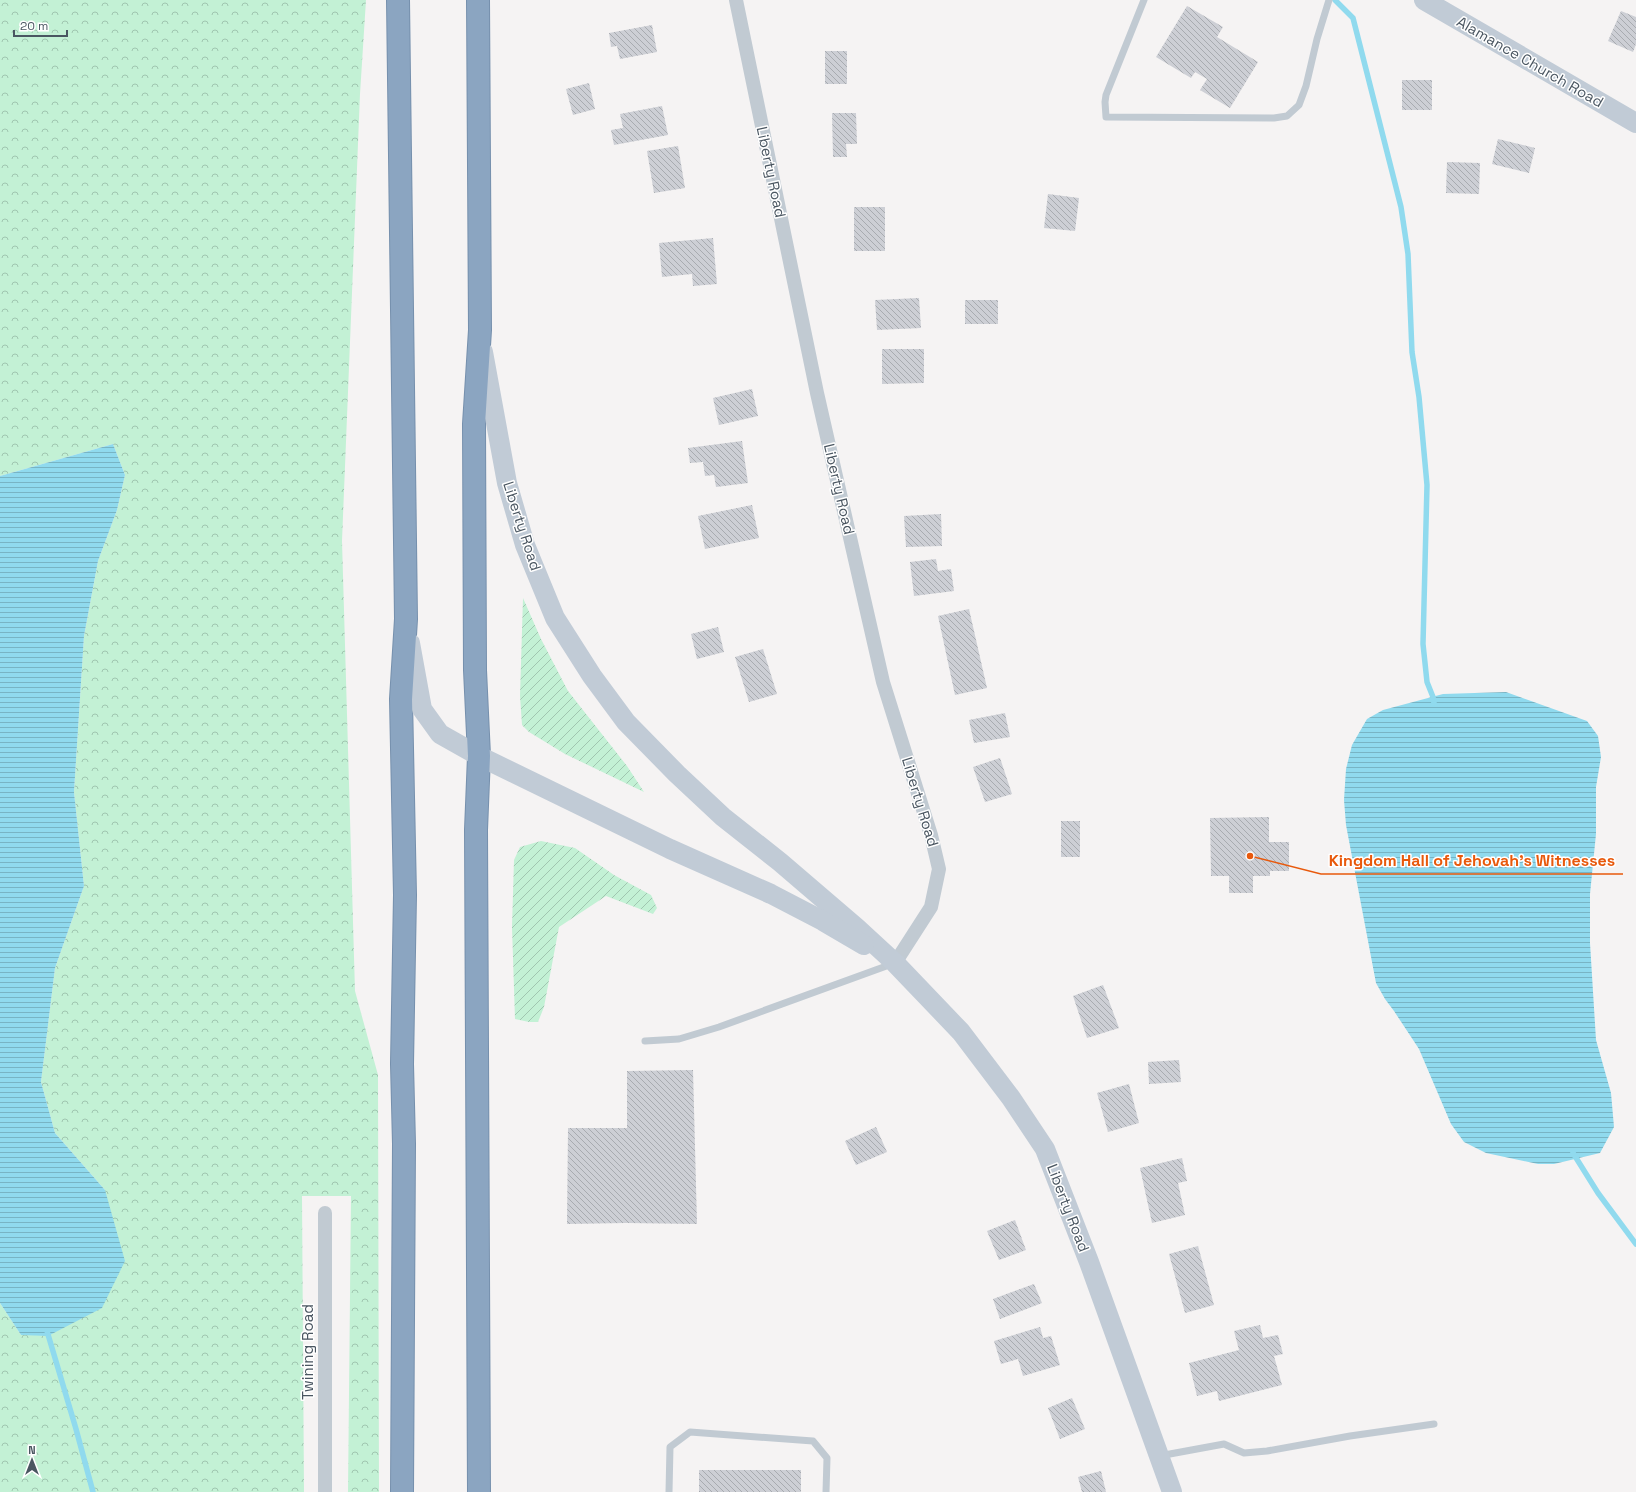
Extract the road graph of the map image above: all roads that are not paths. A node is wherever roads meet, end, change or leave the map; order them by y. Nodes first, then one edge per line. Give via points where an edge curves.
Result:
1 (398, 0) edge
2 (478, 0) edge
3 (736, 0) edge
4 (1144, 0) edge
5 (1329, 0) edge
6 (1424, 0) edge
7 (1636, 123) edge
8 (480, 330) junction
9 (406, 619) junction
10 (479, 756) junction
11 (895, 963) junction
12 (645, 1041) dead end
13 (325, 1213) dead end
14 (1434, 1424) dead end
15 (1159, 1456) junction
16 (325, 1492) edge
17 (402, 1492) edge
18 (479, 1492) edge
19 (669, 1492) edge
20 (826, 1492) edge
21 (1172, 1492) edge

1 - 9 highway
2 - 8 highway
3 - 11 street, Liberty Road via 817,393 883,682 931,835 939,869 931,907
4 - 5 lane via 1106,95 1106,117 1287,116 1298,105 1306,86
6 - 7 street, Alamance Church Road
8 - 10 highway via 474,424
8 - 11 street, Liberty Road via 507,483 525,545 555,618 592,676 626,722 682,779 723,817 858,928
9 - 10 street, Liberty Road via 422,709 440,734
9 - 17 highway via 401,699 405,895 402,1064
10 - 11 street, Liberty Road via 670,849 771,894
10 - 18 highway via 476,830
11 - 12 lane via 699,1033 679,1039
11 - 15 street, Liberty Road via 961,1032 1011,1098 1045,1150 1089,1262
13 - 16 street, Twining Road
14 - 15 lane via 1267,1451 1244,1453 1224,1444
15 - 21 street, Liberty Road
19 - 20 lane via 670,1447 690,1432 813,1441 827,1458

